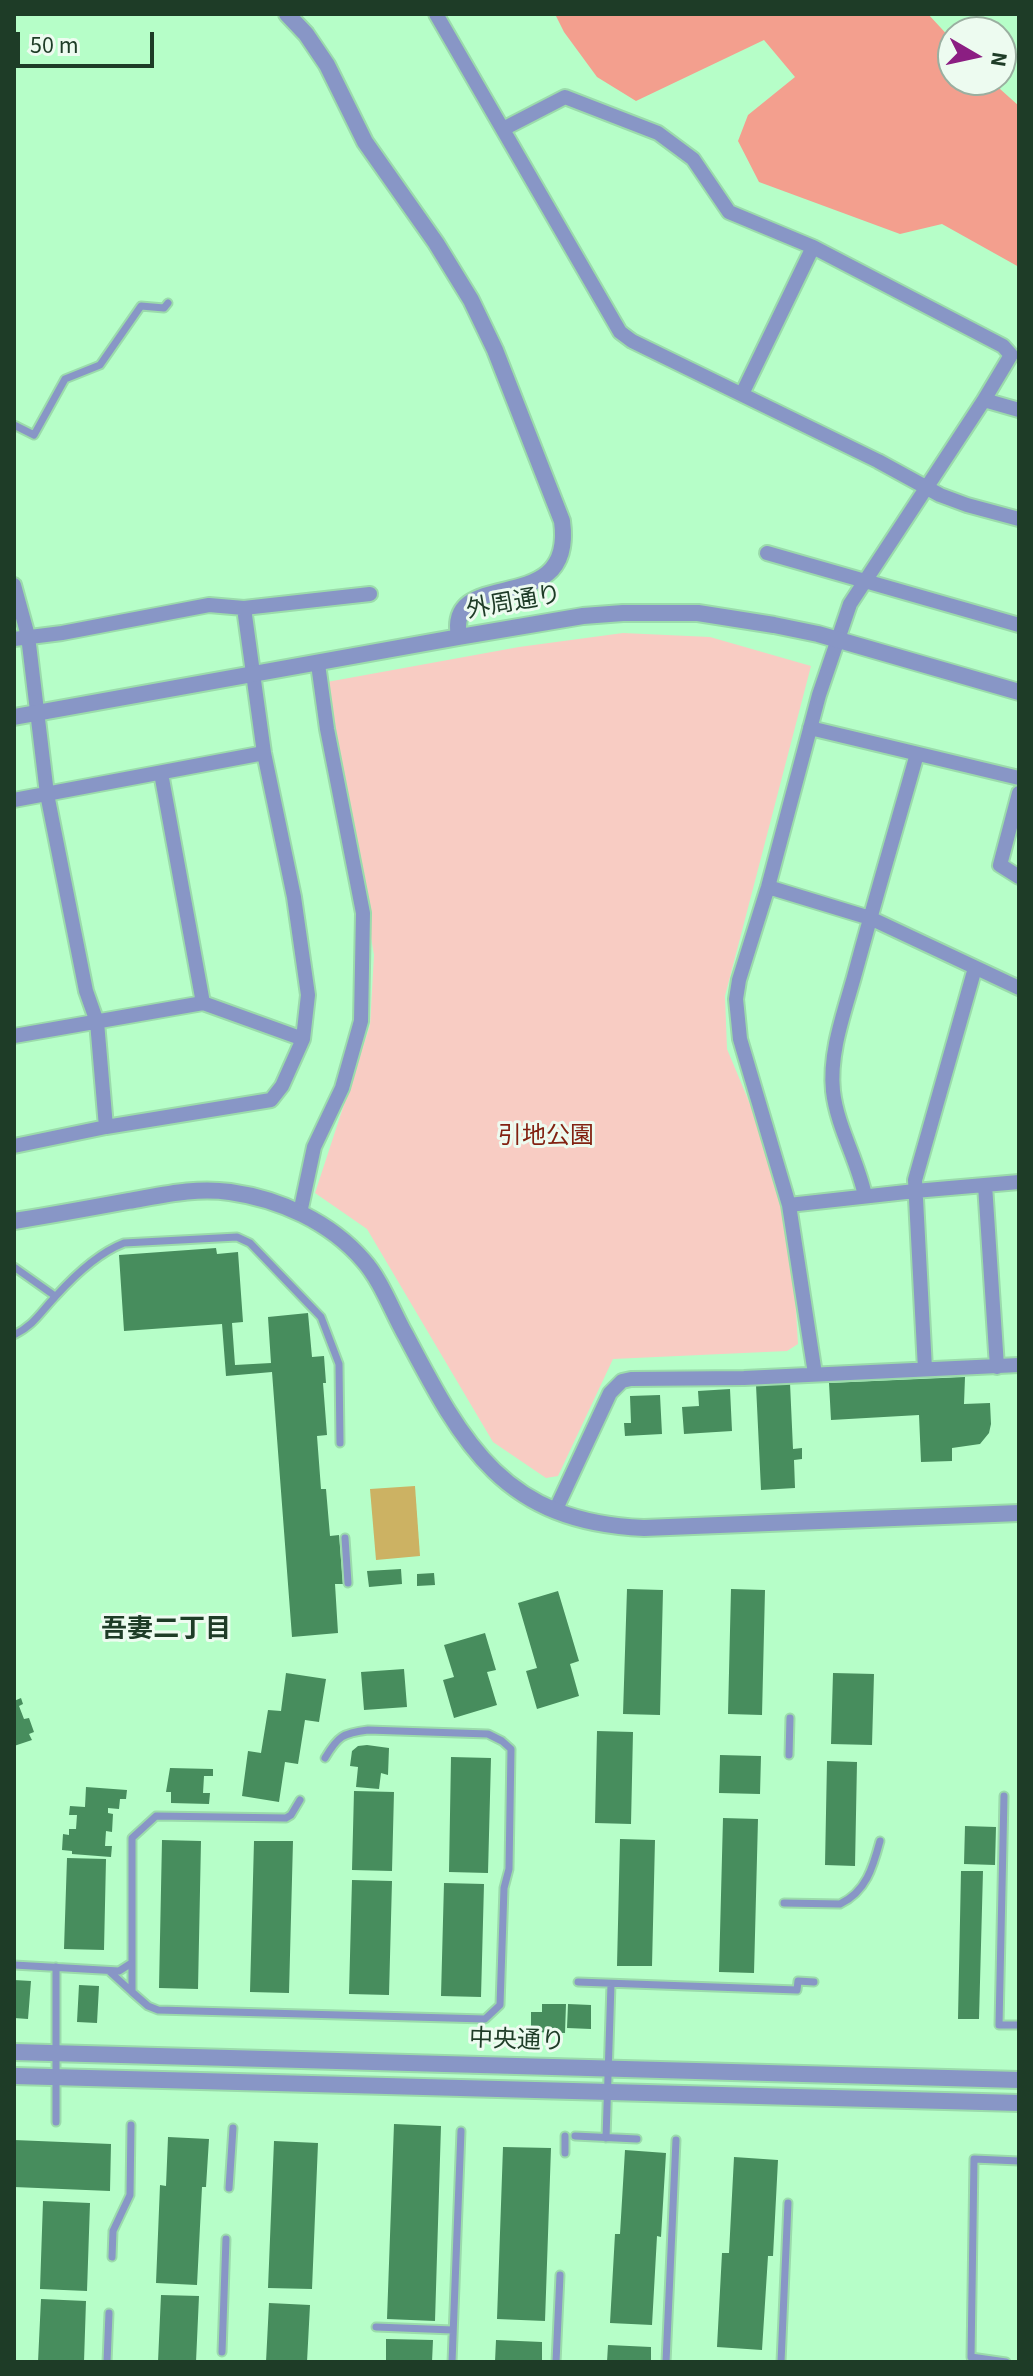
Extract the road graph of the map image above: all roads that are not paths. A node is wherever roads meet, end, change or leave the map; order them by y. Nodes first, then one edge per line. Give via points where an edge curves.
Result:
1 (287, 14) edge
2 (436, 14) edge
3 (503, 129) junction
4 (813, 247) junction
5 (168, 303) dead end
6 (742, 394) junction
7 (984, 400) junction
8 (1019, 410) edge
9 (14, 425) edge
10 (925, 487) junction
11 (1019, 519) edge
12 (767, 553) dead end
13 (864, 583) junction
14 (14, 585) edge
15 (370, 594) dead end
16 (244, 608) junction
17 (1019, 625) edge
18 (459, 637) junction
19 (21, 638) edge
20 (837, 641) junction
21 (318, 664) junction
22 (253, 675) junction
23 (1019, 692) edge
24 (36, 713) junction
25 (14, 717) edge
26 (810, 728) junction
27 (264, 753) junction
28 (917, 754) junction
29 (161, 773) junction
30 (1019, 778) edge
31 (1019, 793) edge
32 (47, 794) junction
33 (14, 800) edge
34 (1019, 877) edge
35 (768, 887) junction
36 (870, 918) junction
37 (975, 968) junction
38 (1019, 988) edge
39 (203, 1003) junction
40 (97, 1022) junction
41 (14, 1036) edge
42 (303, 1039) junction
43 (106, 1127) junction
44 (14, 1146) edge
45 (1019, 1182) edge
46 (985, 1185) junction
47 (915, 1191) junction
48 (865, 1196) junction
49 (789, 1205) junction
50 (300, 1213) junction
51 (14, 1221) edge
52 (14, 1267) edge
53 (55, 1296) junction
54 (14, 1335) edge
55 (1019, 1365) edge
56 (997, 1367) junction
57 (925, 1369) junction
58 (815, 1374) junction
59 (340, 1443) dead end
60 (555, 1511) junction
61 (1019, 1513) edge
62 (345, 1538) dead end
63 (348, 1583) dead end
64 (790, 1718) dead end
65 (789, 1755) dead end
66 (325, 1758) dead end
67 (1004, 1796) dead end
68 (300, 1800) dead end
69 (880, 1841) dead end
70 (784, 1903) dead end
71 (130, 1964) junction
72 (14, 1965) edge
73 (56, 1967) junction
74 (109, 1971) junction
75 (578, 1982) dead end
76 (814, 1982) dead end
77 (611, 1984) junction
78 (132, 1992) junction
79 (1019, 2025) edge
80 (14, 2052) edge
81 (56, 2053) junction
82 (608, 2068) junction
83 (14, 2076) edge
84 (56, 2077) junction
85 (1019, 2080) edge
86 (607, 2093) junction
87 (1019, 2103) edge
88 (56, 2122) dead end
89 (131, 2125) dead end
90 (233, 2128) dead end
91 (461, 2131) dead end
92 (565, 2136) dead end
93 (575, 2136) dead end
94 (606, 2138) junction
95 (637, 2139) dead end
96 (676, 2140) dead end
97 (565, 2153) dead end
98 (1019, 2161) edge
99 (229, 2188) dead end
100 (788, 2203) dead end
101 (226, 2239) dead end
102 (112, 2257) dead end
103 (560, 2275) dead end
104 (109, 2313) dead end
105 (376, 2327) dead end
106 (453, 2330) junction
107 (222, 2352) dead end
108 (107, 2362) edge
109 (452, 2362) edge
110 (556, 2362) edge
111 (666, 2362) edge
112 (781, 2362) edge
113 (1006, 2362) edge

1 - 18 street via 327,65 365,142 471,300 562,521 557,565 536,582 466,605
2 - 3 street
3 - 4 street via 565,97 658,133 693,159 729,212
3 - 6 street via 620,332
4 - 6 street
4 - 7 street via 1003,346 1011,355
5 - 9 lane via 164,308 141,306 100,365 65,379 34,435
6 - 10 street
7 - 8 street
7 - 10 street
10 - 11 street
10 - 13 street
12 - 13 street
13 - 17 street
13 - 20 street
14 - 19 street
15 - 16 street
16 - 19 street via 209,605
16 - 22 street
18 - 20 street, 外周通り via 583,616 662,612 737,618
18 - 21 street, 外周通り
19 - 24 street
20 - 23 street, 外周通り
20 - 26 street
21 - 22 street, 外周通り
21 - 50 street via 363,913 361,1021 342,1088 314,1147
22 - 24 street, 外周通り
22 - 27 street
24 - 25 street, 外周通り
24 - 32 street
26 - 28 street
26 - 35 street
27 - 29 street
27 - 42 street via 308,995
28 - 30 street
28 - 36 street
29 - 32 street
29 - 39 street
31 - 34 street via 1000,865
32 - 33 street
32 - 40 street via 86,991
35 - 36 street
35 - 49 street via 739,980 736,1010
36 - 37 street
36 - 48 street via 833,1067 833,1092
37 - 38 street
37 - 47 street
39 - 40 street
39 - 42 street
40 - 41 street
40 - 43 street
42 - 43 street via 271,1100
43 - 44 street
45 - 46 street
46 - 47 street
46 - 56 street
47 - 48 street
47 - 57 street
48 - 49 street
49 - 58 street
50 - 51 street via 257,1197 196,1189
50 - 60 street via 364,1261 463,1438 516,1490
52 - 53 lane
53 - 54 lane via 34,1324
53 - 59 lane via 108,1249 124,1243 237,1237 250,1243 321,1317 339,1364
55 - 56 street
56 - 57 street
57 - 58 street
58 - 60 street via 622,1381 610,1393
60 - 61 street via 609,1526 644,1528
62 - 63 lane
64 - 65 lane
66 - 78 lane via 335,1740 368,1730 488,1734 511,1749 500,2005 485,2019 158,2010
67 - 79 lane via 999,2025
68 - 71 lane via 286,1818 156,1816 145,1825 132,1838
69 - 70 lane via 872,1871 846,1901
71 - 74 lane
71 - 78 lane
72 - 73 lane
73 - 74 lane
73 - 81 lane
74 - 78 lane
75 - 77 lane
76 - 77 lane via 798,1981 797,1990
77 - 82 lane
80 - 81 street, 中央通り
81 - 82 street, 中央通り
81 - 84 lane
82 - 85 street, 中央通り
82 - 86 lane
83 - 84 street, 中央通り
84 - 86 street, 中央通り
84 - 88 lane
86 - 87 street, 中央通り
86 - 94 lane
89 - 102 lane via 130,2195 113,2231
90 - 99 lane
91 - 106 lane
92 - 97 lane
93 - 94 lane
94 - 95 lane
96 - 111 lane
98 - 113 lane via 974,2159 971,2357
100 - 112 lane
101 - 107 lane
103 - 110 lane
104 - 108 lane
105 - 106 lane
106 - 109 lane

